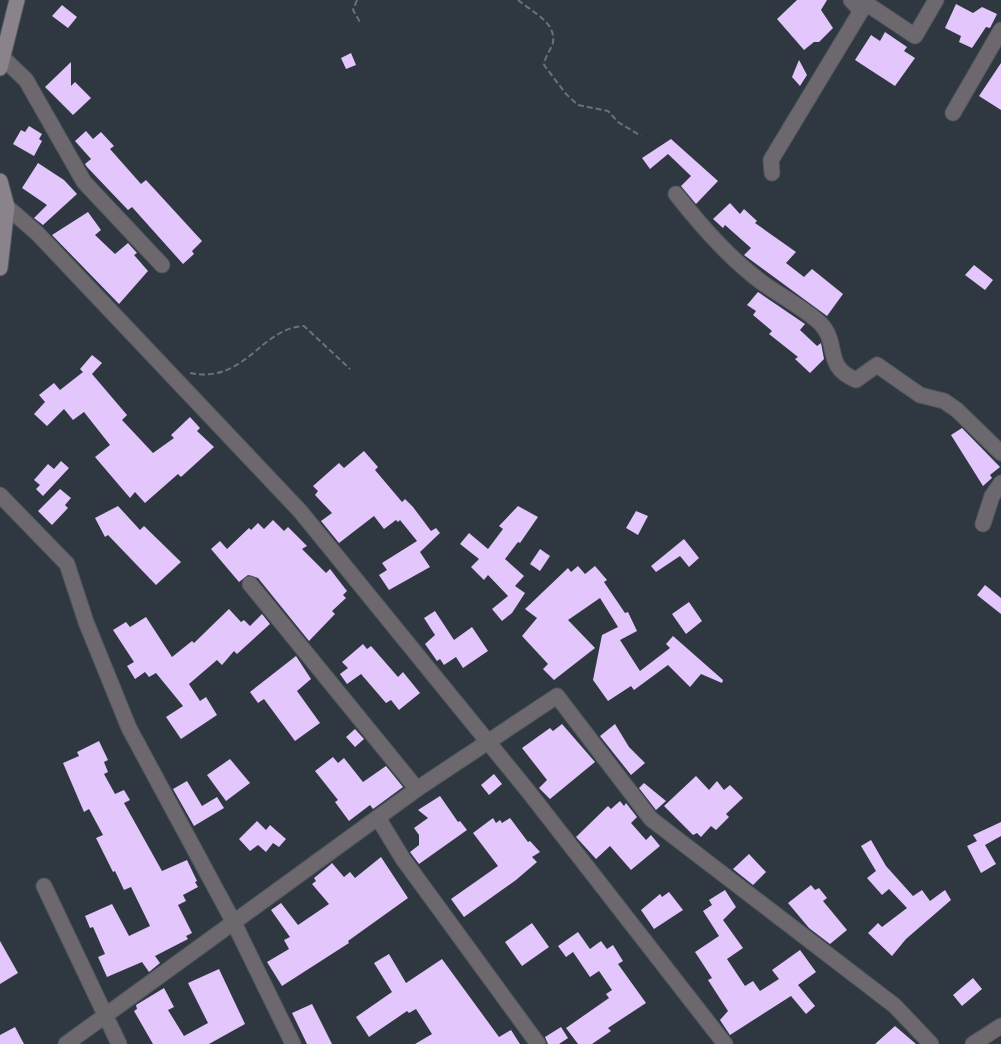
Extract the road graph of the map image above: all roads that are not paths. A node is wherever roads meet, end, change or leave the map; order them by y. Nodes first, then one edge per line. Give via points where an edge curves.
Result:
1 (17, 0) edge
2 (851, 0) edge
3 (936, 0) edge
4 (867, 4) dead end
5 (1001, 30) edge
6 (1, 63) edge
7 (953, 113) dead end
8 (772, 173) dead end
9 (0, 181) edge
10 (676, 194) dead end
11 (7, 207) junction
12 (162, 265) dead end
13 (0, 268) edge
14 (1001, 453) edge
15 (1001, 483) edge
16 (0, 495) edge
17 (983, 524) dead end
18 (250, 584) dead end
19 (487, 743) junction
20 (417, 789) junction
21 (378, 818) junction
22 (44, 886) dead end
23 (233, 921) junction
24 (105, 1014) junction
25 (1001, 1026) edge
26 (66, 1044) edge
27 (119, 1044) edge
28 (294, 1044) edge
29 (538, 1044) edge
30 (725, 1044) edge
31 (931, 1044) edge
32 (973, 1044) edge

1 - 6 street
2 - 8 street via 861,11 771,160
3 - 4 street via 915,36
5 - 7 street
6 - 12 street via 26,80 84,182
9 - 11 street
10 - 14 street via 732,257 821,324 828,332 834,363 843,375 856,380 878,365 920,395 957,410
11 - 13 street
11 - 19 street via 37,233 300,511
15 - 17 street via 992,496
16 - 23 street via 66,564 129,728
18 - 20 street
19 - 20 street
19 - 30 street via 528,790
19 - 31 street via 557,696 651,819 895,1006
20 - 21 street
21 - 23 street
21 - 29 street via 403,859
22 - 24 street
23 - 24 street
23 - 28 street
24 - 26 street
24 - 27 street
25 - 32 street

